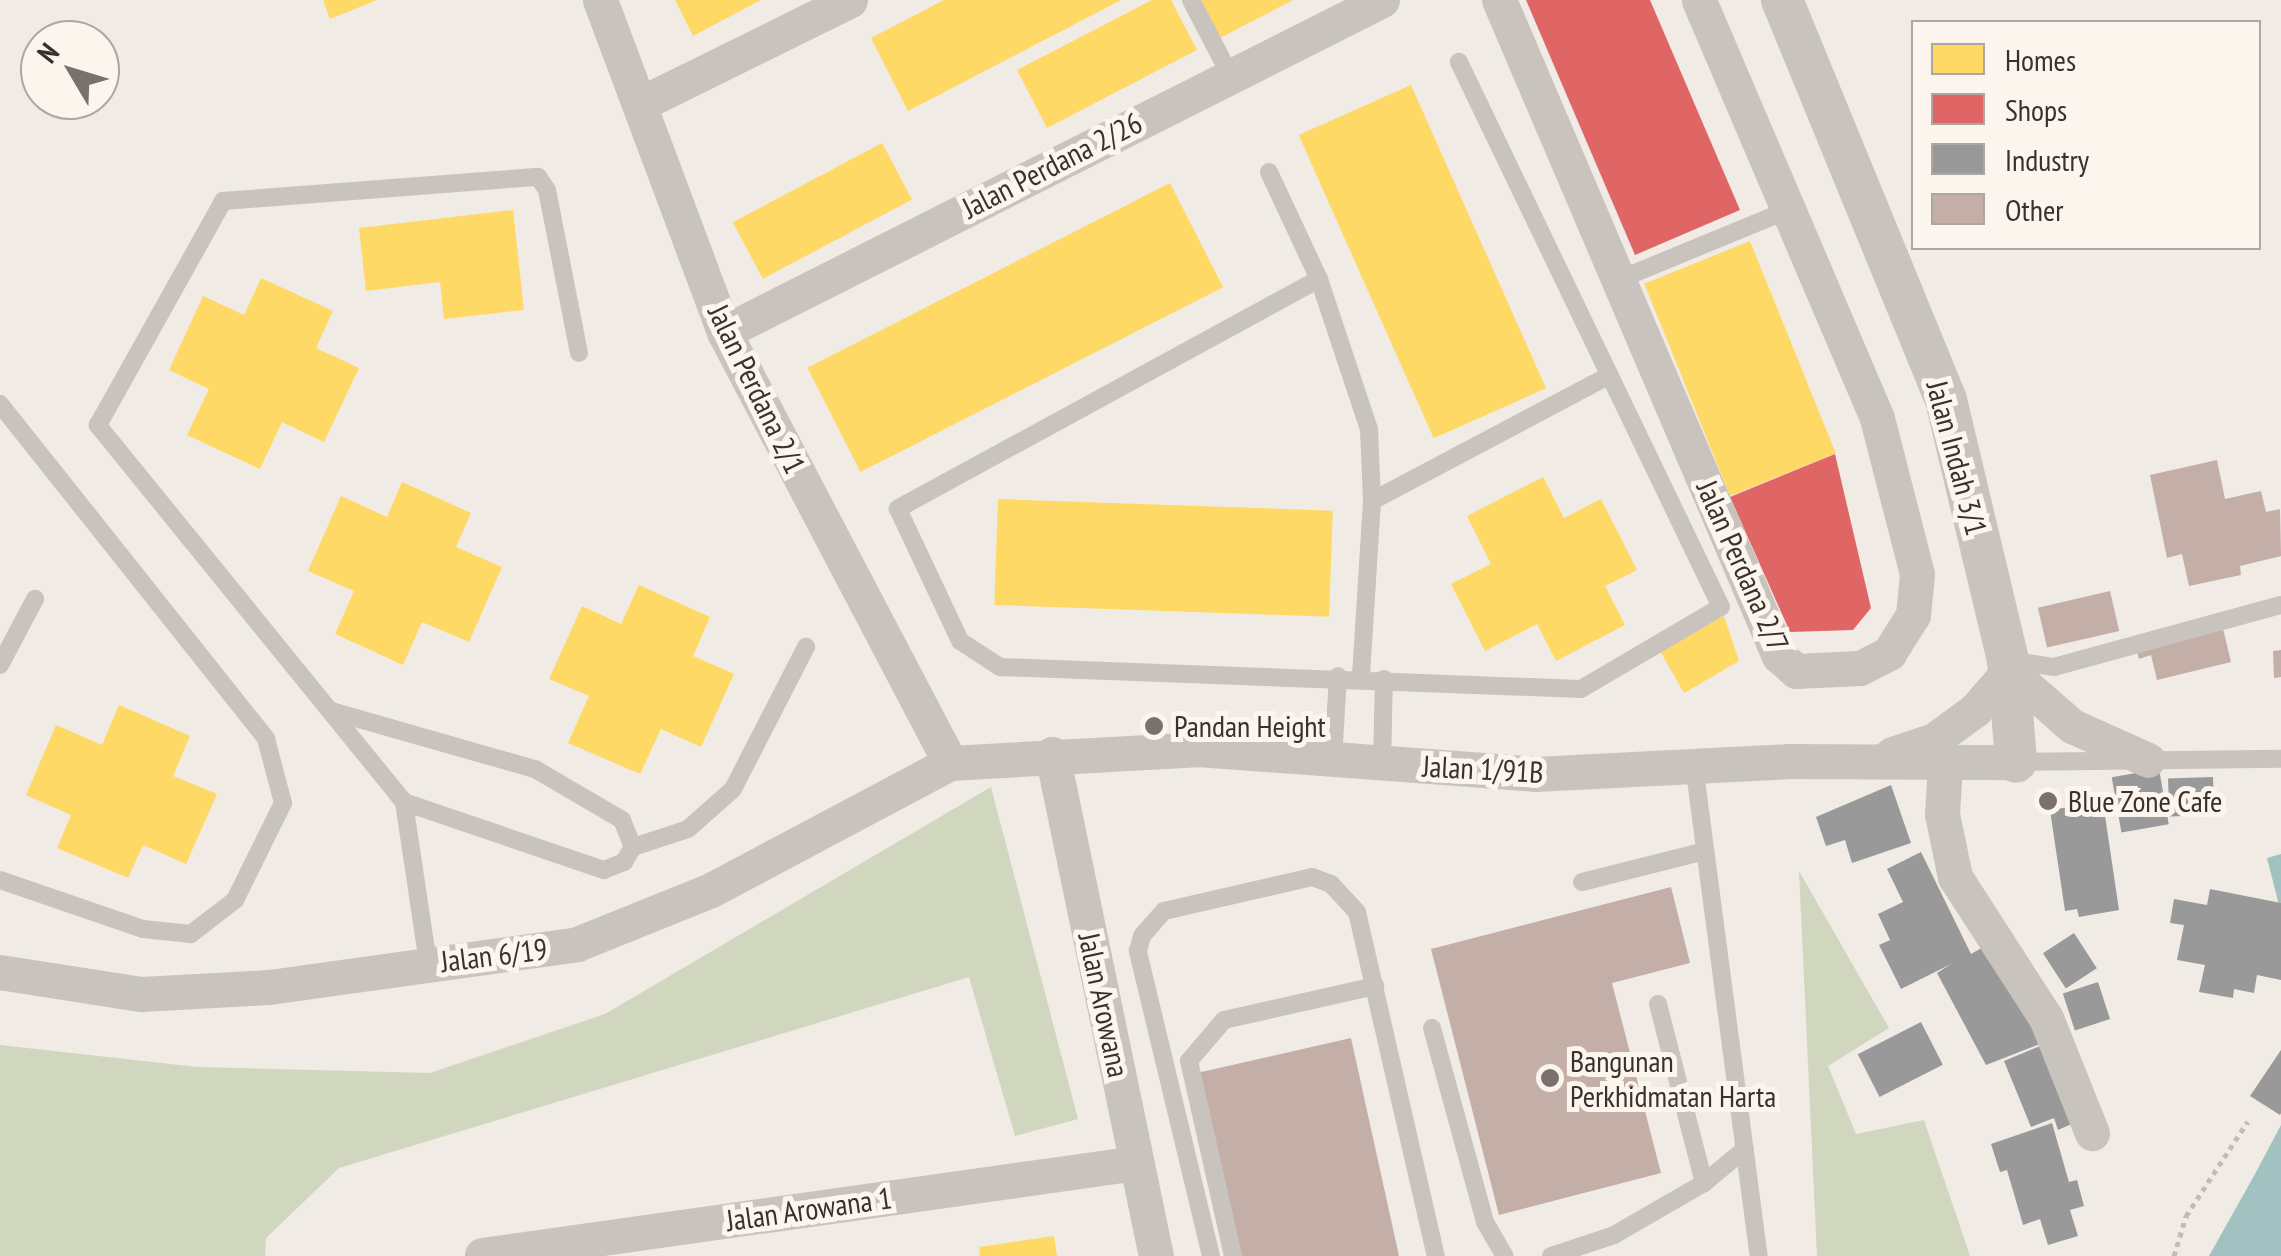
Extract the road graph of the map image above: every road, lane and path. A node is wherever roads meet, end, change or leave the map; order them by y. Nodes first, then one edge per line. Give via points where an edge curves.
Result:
1 (600, 0) edge
2 (850, 0) edge
3 (1192, 0) edge
4 (1382, 0) edge
5 (1499, 0) edge
6 (1699, 0) edge
7 (1782, 0) edge
8 (1459, 62) dead end
9 (1230, 75) junction
10 (642, 103) junction
11 (1269, 172) dead end
12 (1785, 211) junction
13 (1319, 278) junction
14 (1618, 280) junction
15 (724, 332) junction
16 (579, 353) dead end
17 (1610, 374) junction
18 (0, 404) edge
19 (1372, 500) junction
20 (35, 599) dead end
21 (2281, 605) edge
22 (806, 647) dead end
23 (0, 665) edge
24 (2008, 666) junction
25 (1338, 676) junction
26 (1361, 678) junction
27 (1384, 679) junction
28 (330, 711) junction
29 (1052, 754) junction
30 (1877, 759) junction
31 (1332, 760) junction
32 (2148, 760) junction
33 (2281, 760) edge
34 (950, 762) junction
35 (2016, 762) junction
36 (1382, 764) junction
37 (1945, 764) junction
38 (1694, 765) junction
39 (404, 802) junction
40 (633, 847) junction
41 (1706, 851) junction
42 (0, 880) edge
43 (1582, 882) dead end
44 (428, 963) junction
45 (0, 972) edge
46 (1375, 986) junction
47 (1658, 1004) dead end
48 (1432, 1028) dead end
49 (2248, 1121) dead end
50 (2092, 1133) dead end
51 (1745, 1148) junction
52 (1136, 1163) junction
53 (1704, 1183) junction
54 (482, 1255) edge
55 (1156, 1256) edge
56 (1212, 1256) edge
57 (1233, 1256) edge
58 (1436, 1256) edge
59 (1505, 1256) edge
60 (1551, 1256) edge
61 (1760, 1256) edge
62 (2174, 1256) edge

1 - 10 street, Jalan Perdana 2/1
2 - 10 street
3 - 9 lane
4 - 9 street, Jalan Perdana 2/26
5 - 14 street, Jalan Perdana 2/7
6 - 12 street, Jalan Perdana 2/7
7 - 24 street, Jalan Indah 3/1 via 1946,400
8 - 17 lane
9 - 15 street, Jalan Perdana 2/26
10 - 15 street, Jalan Perdana 2/1
11 - 13 lane
12 - 14 lane
12 - 14 street, Jalan Perdana 2/7 via 1877,418 1917,574 1913,615 1889,653 1860,668 1796,671 1779,656
13 - 19 lane via 1369,429
13 - 25 lane via 898,509 960,641 1000,666
15 - 34 street, Jalan Perdana 2/1
16 - 28 lane via 547,190 538,177 223,200 98,426
17 - 19 lane
17 - 27 lane via 1721,607 1581,689 1516,691
18 - 42 lane via 266,739 283,803 235,900 192,934 107,918
19 - 26 lane
20 - 23 lane
21 - 24 lane via 2054,667
22 - 40 lane via 733,789 688,828
24 - 30 street via 1975,710 1934,740
24 - 32 street via 2072,726
24 - 35 street, Jalan Indah 3/1
25 - 26 lane
25 - 31 lane
26 - 27 lane
27 - 36 lane
28 - 39 lane
28 - 40 lane via 535,770 622,820
29 - 31 street, Jalan 1/91B via 1197,749
29 - 34 street, Jalan 1/91B
29 - 52 street, Jalan Arowana
30 - 37 street, Jalan 1/91B
30 - 38 street, Jalan 1/91B
31 - 36 street, Jalan 1/91B
32 - 33 lane
32 - 35 lane
34 - 44 street, Jalan 6/19 via 712,890 577,944
35 - 37 street, Jalan 1/91B
36 - 38 street, Jalan 1/91B via 1536,774
37 - 50 street via 1942,814 1955,877 2046,1018
38 - 41 lane
39 - 40 lane via 604,870 624,862
39 - 44 lane
41 - 43 lane
41 - 51 lane
44 - 45 street, Jalan 6/19 via 269,986 140,994
46 - 56 lane via 1357,912 1331,884 1312,877 1164,911 1142,936 1138,951
46 - 57 lane via 1224,1020 1189,1061
46 - 58 lane
47 - 53 lane
48 - 59 lane via 1485,1222
49 - 62 path via 2192,1205
51 - 53 lane
51 - 61 lane
52 - 54 street, Jalan Arowana 1
52 - 55 street, Jalan Arowana
53 - 60 lane via 1614,1235

